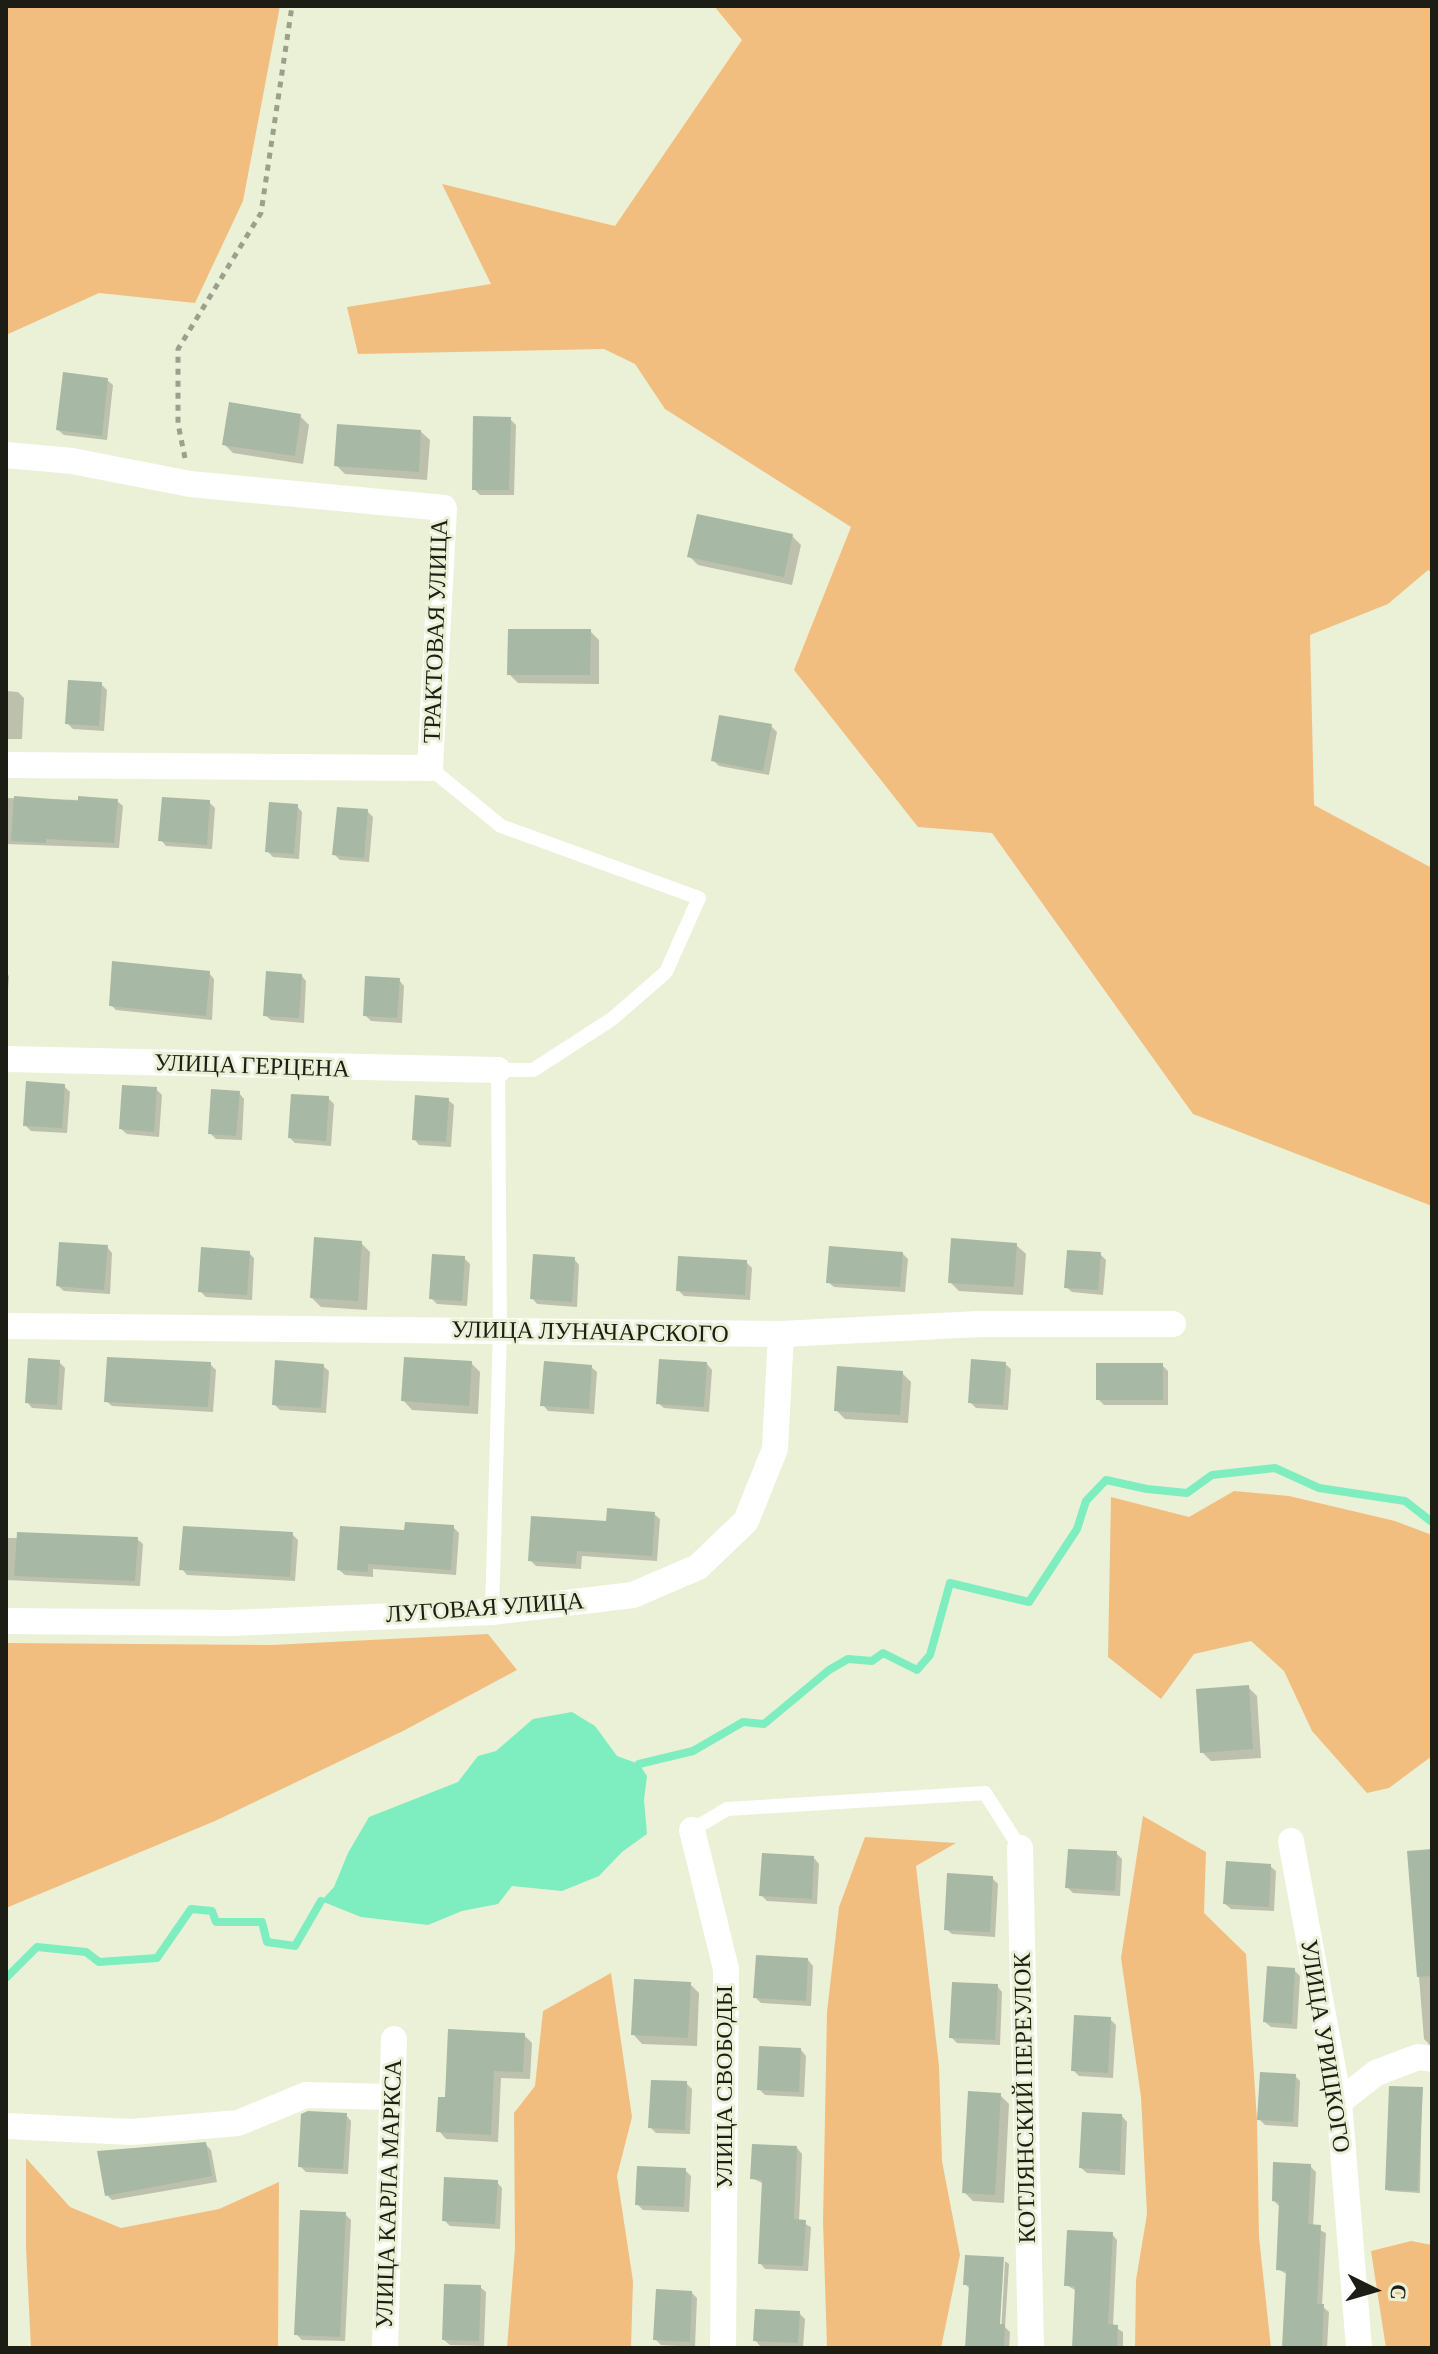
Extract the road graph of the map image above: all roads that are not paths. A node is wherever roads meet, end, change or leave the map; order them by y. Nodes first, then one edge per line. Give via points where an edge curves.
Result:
1 (6, 455) edge
2 (6, 765) edge
3 (430, 768) junction
4 (6, 1059) edge
5 (498, 1070) junction
6 (1173, 1324) dead end
7 (6, 1326) edge
8 (500, 1330) junction
9 (781, 1334) junction
10 (492, 1612) junction
11 (6, 1621) edge
12 (692, 1830) joint
13 (1291, 1841) dead end
14 (1020, 1848) joint
15 (394, 2039) dead end
16 (1432, 2059) edge
17 (391, 2097) junction
18 (1339, 2102) junction
19 (6, 2126) edge
20 (385, 2348) edge
21 (723, 2348) edge
22 (1031, 2348) edge
23 (1359, 2348) edge

1 - 3 street, ТРАКТОВАЯ УЛИЦА via 72,461 190,484 444,508
2 - 3 street, ТРАКТОВАЯ УЛИЦА
3 - 5 lane via 501,826 699,898 666,972 623,1010 533,1070
4 - 5 street, УЛИЦА ГЕРЦЕНА
5 - 8 lane
6 - 9 street, УЛИЦА ЛУНАЧАРСКОГО via 979,1324
7 - 8 street, УЛИЦА ЛУНАЧАРСКОГО
8 - 9 street, УЛИЦА ЛУНАЧАРСКОГО
8 - 10 lane
9 - 10 street, ЛУГОВАЯ УЛИЦА via 775,1449 746,1521 698,1567 633,1595
10 - 11 street, ЛУГОВАЯ УЛИЦА via 231,1623
12 - 14 lane via 727,1809 985,1793
12 - 21 street, УЛИЦА СВОБОДЫ via 726,1969
13 - 18 street, УЛИЦА УРИЦКОГО
14 - 22 street, КОТЛЯНСКИЙ ПЕРЕУЛОК
15 - 17 street, УЛИЦА КАРЛА МАРКСА
16 - 18 street via 1418,2057 1376,2073
17 - 19 street via 306,2095 238,2123 131,2132
17 - 20 street, УЛИЦА КАРЛА МАРКСА
18 - 23 street, УЛИЦА УРИЦКОГО

